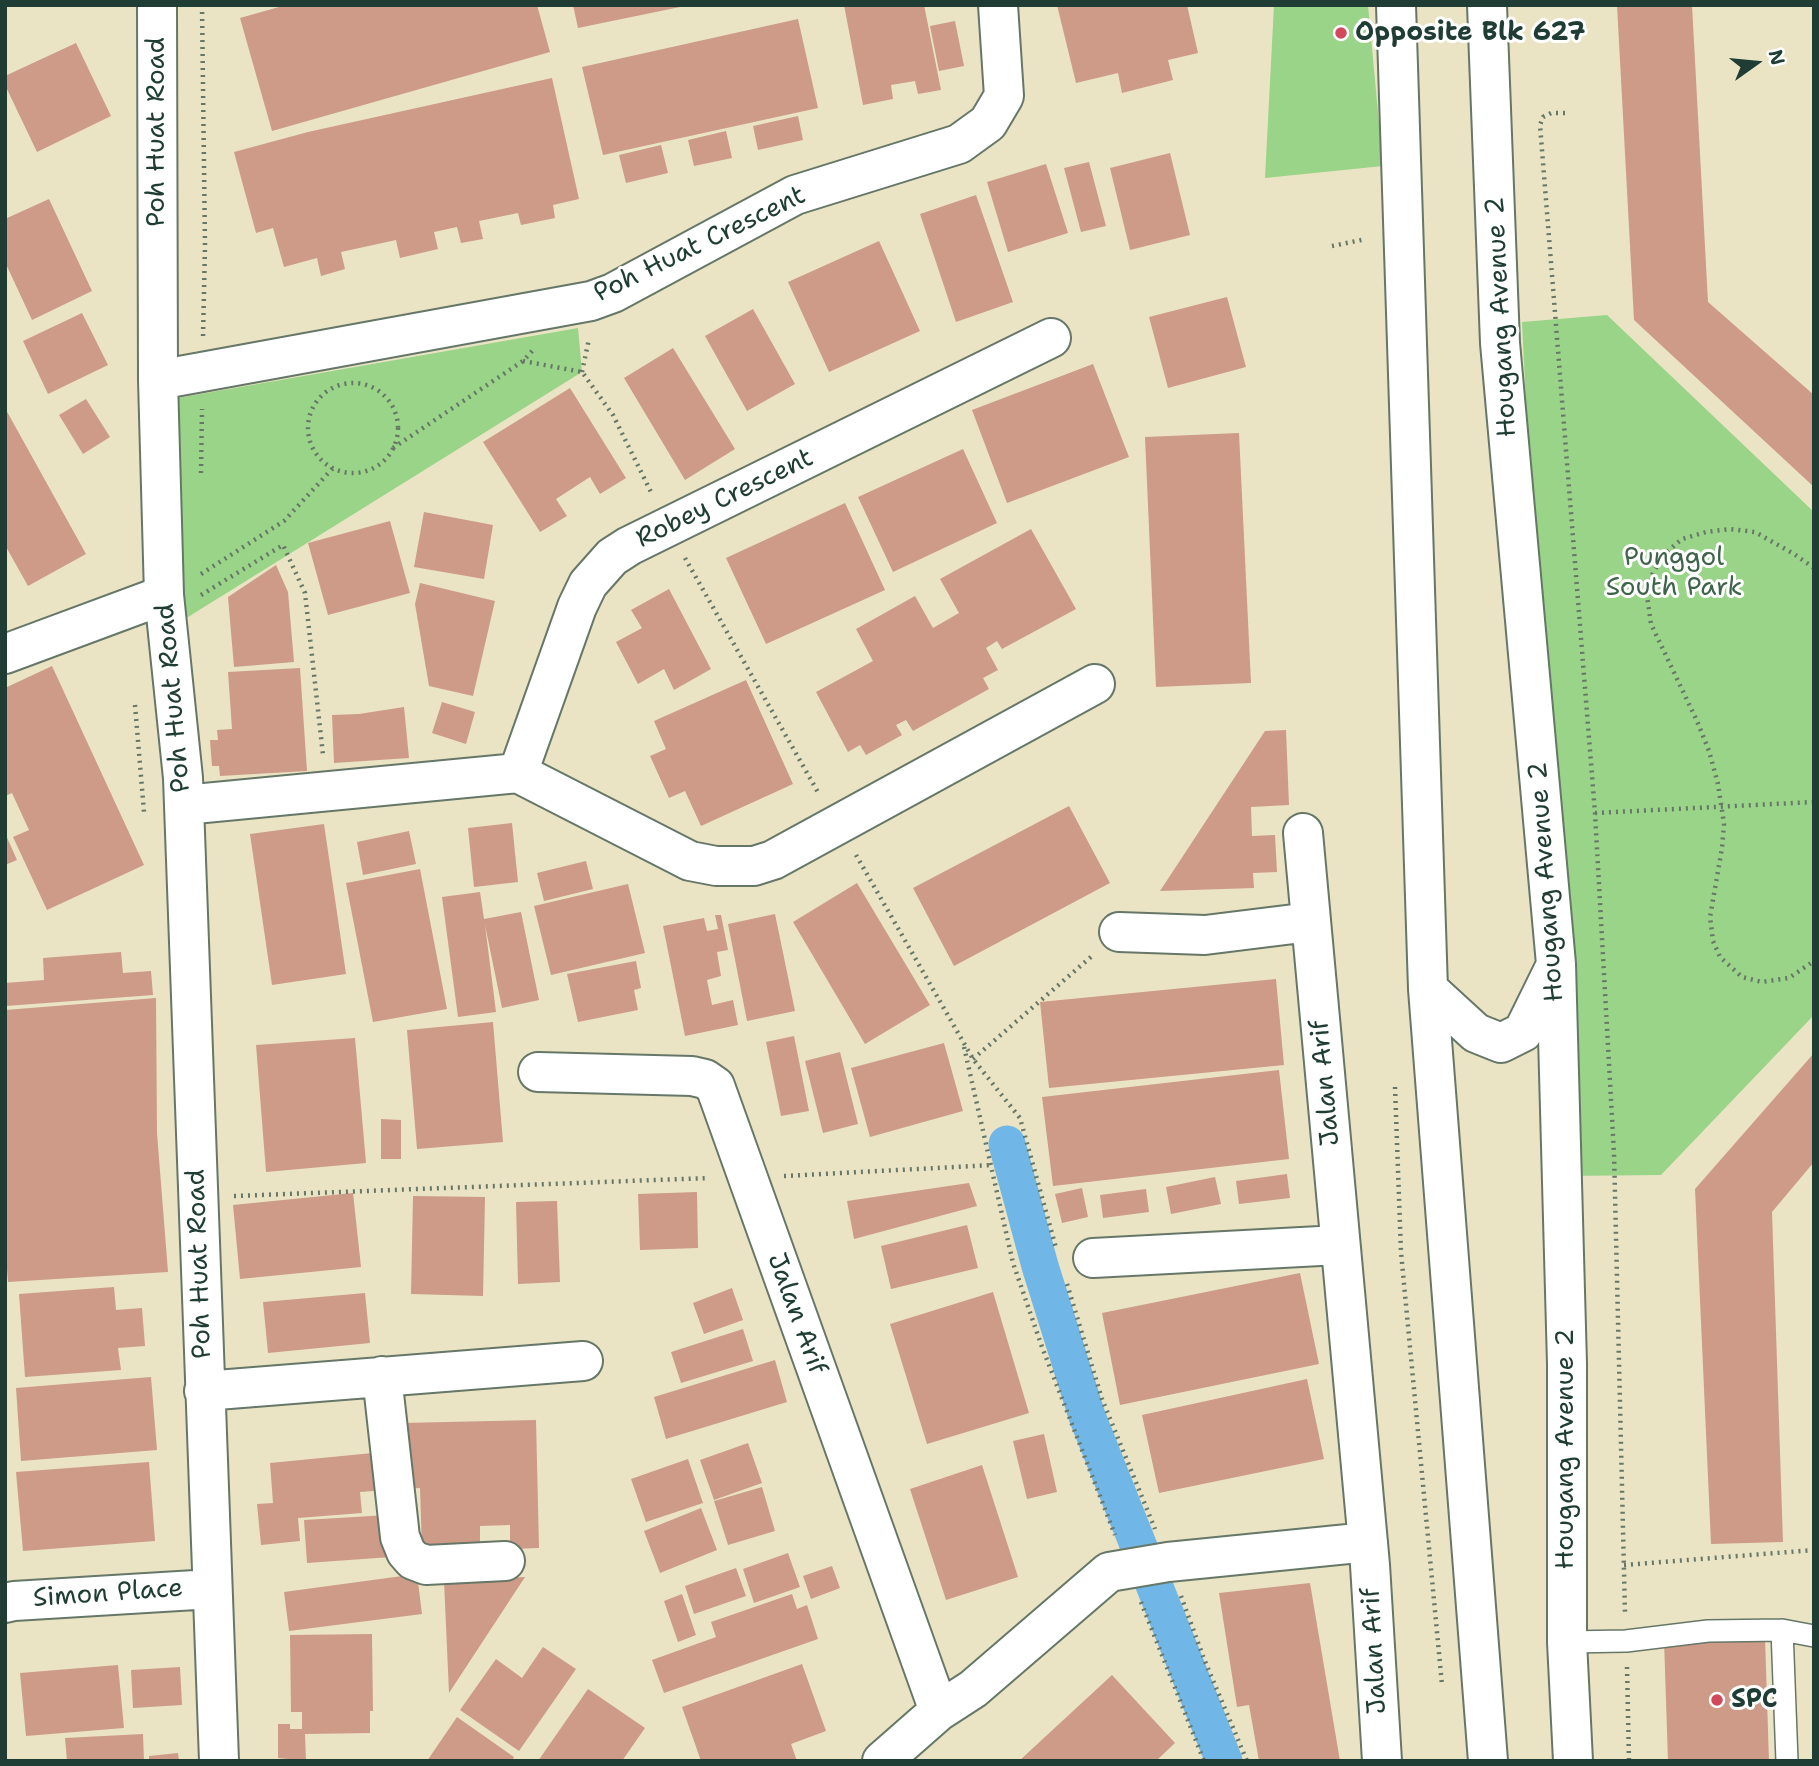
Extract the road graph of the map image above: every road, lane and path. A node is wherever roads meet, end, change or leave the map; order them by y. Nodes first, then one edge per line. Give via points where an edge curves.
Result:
1 (157, 5) edge
2 (202, 5) edge
3 (998, 5) edge
4 (1396, 5) edge
5 (1487, 5) edge
6 (1564, 113) dead end
7 (1366, 239) dead end
8 (1332, 246) dead end
9 (553, 307) junction
10 (590, 332) dead end
11 (1051, 338) dead end
12 (523, 361) junction
13 (203, 372) junction
14 (582, 372) junction
15 (158, 380) junction
16 (393, 448) junction
17 (333, 468) junction
18 (201, 481) dead end
19 (669, 527) junction
20 (199, 562) dead end
21 (1814, 568) edge
22 (164, 595) junction
23 (5, 653) edge
24 (1095, 684) dead end
25 (323, 757) dead end
26 (518, 773) junction
27 (1814, 802) edge
28 (184, 805) junction
29 (1721, 807) junction
30 (1595, 813) junction
31 (1303, 833) dead end
32 (844, 836) junction
33 (1310, 922) junction
34 (1119, 932) joint
35 (1814, 961) edge
36 (1556, 964) junction
37 (1428, 989) junction
38 (963, 1042) junction
39 (972, 1059) junction
40 (538, 1072) dead end
41 (993, 1165) junction
42 (776, 1177) dead end
43 (718, 1178) dead end
44 (233, 1196) dead end
45 (1339, 1245) junction
46 (1072, 1263) junction
47 (583, 1361) dead end
48 (382, 1376) junction
49 (204, 1391) junction
50 (1368, 1542) junction
51 (1814, 1550) edge
52 (505, 1561) dead end
53 (1168, 1562) junction
54 (1624, 1565) junction
55 (1127, 1568) junction
56 (212, 1589) junction
57 (5, 1603) edge
58 (1782, 1630) junction
59 (1814, 1636) edge
60 (1626, 1641) junction
61 (1567, 1642) junction
62 (939, 1711) junction
63 (219, 1761) edge
64 (882, 1761) edge
65 (1204, 1761) edge
66 (1247, 1761) edge
67 (1382, 1761) edge
68 (1488, 1761) edge
69 (1573, 1761) edge
70 (1629, 1761) edge
71 (1787, 1761) edge

1 - 15 main road, Poh Huat Road
2 - 13 path
3 - 9 main road, Poh Huat Crescent via 1004,96 988,123 959,144 795,195 613,293
4 - 37 main road
5 - 36 main road, Hougang Avenue 2 via 1500,343
6 - 30 path via 1551,113 1540,125
7 - 8 path
9 - 12 path via 539,344
9 - 13 main road, Poh Huat Crescent
10 - 14 path
11 - 19 main road, Robey Crescent
12 - 14 path
12 - 16 path
13 - 15 main road, Poh Huat Crescent
13 - 18 path
14 - 19 path via 613,415
15 - 22 main road, Poh Huat Road
16 - 17 path via 385,460 360,473
16 - 17 path via 397,417 387,399 370,386 340,386 322,396 309,424 312,445
17 - 20 path via 285,521 198,575
19 - 26 main road, Robey Crescent via 612,557 588,584
19 - 32 path
21 - 29 path via 1755,532 1730,529 1682,539 1663,555 1652,575 1647,596 1651,624 1709,751
22 - 23 main road
22 - 25 path via 191,601 283,545 305,593
22 - 28 main road, Poh Huat Road
24 - 32 main road
26 - 28 main road
26 - 32 main road via 690,861 754,866
27 - 29 path
28 - 49 main road, Poh Huat Road
29 - 30 path
29 - 35 path via 1722,848 1710,917 1720,957 1742,976 1762,982 1789,978
30 - 54 path via 1614,1153
31 - 33 main road, Jalan Arif
32 - 38 path
33 - 34 main road via 1205,935
33 - 45 main road, Jalan Arif
34 - 39 path
36 - 37 main road via 1523,1032 1501,1043 1476,1033
36 - 61 main road, Hougang Avenue 2 via 1567,1364
37 - 68 main road
38 - 39 path
38 - 41 path
39 - 46 path via 1020,1118
40 - 62 main road, Jalan Arif via 692,1076 715,1086
41 - 42 path
41 - 55 path via 1013,1264
43 - 44 path
45 - 46 main road
45 - 50 main road, Jalan Arif
46 - 53 path via 1102,1399
47 - 48 main road, Poh Huat Road
48 - 49 main road, Poh Huat Road
48 - 52 main road via 400,1537 406,1552 426,1565
49 - 56 main road, Poh Huat Road
50 - 53 main road
50 - 67 main road, Jalan Arif
51 - 54 path
53 - 55 main road
53 - 66 path
54 - 60 path
55 - 62 main road via 1109,1572 973,1689
55 - 65 path
56 - 57 main road, Simon Place
56 - 63 main road, Poh Huat Road
58 - 59 lane
58 - 60 lane
58 - 71 lane
60 - 61 lane
60 - 70 path
61 - 69 main road, Hougang Avenue 2
62 - 64 main road

